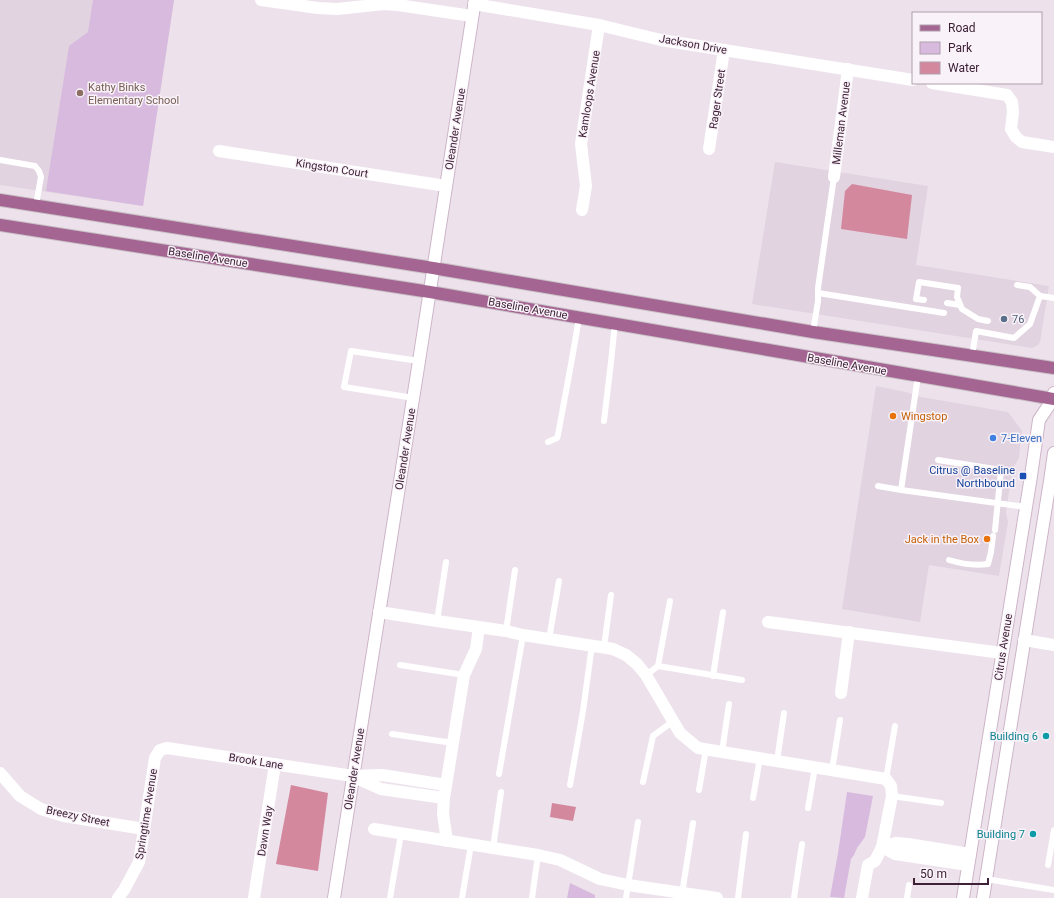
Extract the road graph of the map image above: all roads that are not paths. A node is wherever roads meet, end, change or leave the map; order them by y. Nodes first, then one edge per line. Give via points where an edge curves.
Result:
1 (261, 0) edge
2 (473, 7) edge
3 (599, 25) junction
4 (724, 50) junction
5 (848, 69) junction
6 (912, 80) edge
7 (938, 84) edge
8 (1054, 147) edge
9 (709, 149) dead end
10 (219, 151) dead end
11 (0, 160) edge
12 (834, 177) joint
13 (446, 186) junction
14 (0, 200) edge
15 (36, 205) junction
16 (582, 210) dead end
17 (0, 225) edge
18 (433, 268) junction
19 (1017, 285) dead end
20 (430, 292) junction
21 (818, 293) junction
22 (1040, 296) junction
23 (1054, 298) edge
24 (924, 300) dead end
25 (947, 303) dead end
26 (960, 305) junction
27 (944, 313) dead end
28 (579, 317) junction
29 (978, 319) junction
30 (988, 321) dead end
31 (615, 323) junction
32 (976, 331) junction
33 (813, 332) junction
34 (972, 356) junction
35 (419, 361) junction
36 (1054, 368) edge
37 (918, 376) junction
38 (414, 398) junction
39 (1054, 399) edge
40 (604, 421) dead end
41 (548, 442) dead end
42 (1054, 453) edge
43 (938, 460) dead end
44 (878, 486) dead end
45 (901, 490) junction
46 (998, 504) junction
47 (1026, 507) junction
48 (994, 530) dead end
49 (993, 536) dead end
50 (949, 560) dead end
51 (446, 562) dead end
52 (515, 570) dead end
53 (559, 581) dead end
54 (611, 595) dead end
55 (670, 600) dead end
56 (379, 612) junction
57 (723, 612) dead end
58 (437, 621) junction
59 (768, 622) dead end
60 (479, 627) junction
61 (506, 631) junction
62 (849, 632) junction
63 (523, 635) junction
64 (548, 639) junction
65 (1024, 640) junction
66 (1054, 645) edge
67 (598, 646) junction
68 (1002, 652) junction
69 (400, 665) dead end
70 (658, 666) junction
71 (464, 675) junction
72 (646, 675) junction
73 (713, 676) junction
74 (742, 680) dead end
75 (841, 693) dead end
76 (730, 704) dead end
77 (784, 713) dead end
78 (840, 720) dead end
79 (672, 722) junction
80 (895, 726) dead end
81 (392, 734) dead end
82 (453, 743) junction
83 (706, 749) junction
84 (160, 750) joint
85 (722, 752) junction
86 (760, 758) junction
87 (778, 761) junction
88 (275, 764) junction
89 (815, 767) junction
90 (832, 770) junction
91 (0, 773) edge
92 (499, 774) dead end
93 (353, 776) junction
94 (401, 778) junction
95 (886, 778) junction
96 (643, 782) dead end
97 (446, 785) junction
98 (570, 785) dead end
99 (699, 790) dead end
100 (400, 792) junction
101 (501, 792) dead end
102 (892, 796) junction
103 (444, 798) junction
104 (753, 798) dead end
105 (942, 803) dead end
106 (808, 808) dead end
107 (638, 822) dead end
108 (693, 823) dead end
109 (144, 829) junction
110 (374, 829) dead end
111 (1054, 830) edge
112 (401, 834) junction
113 (746, 834) dead end
114 (447, 841) junction
115 (802, 844) dead end
116 (471, 845) junction
117 (882, 847) junction
118 (493, 848) junction
119 (538, 855) junction
120 (969, 860) junction
121 (1048, 865) dead end
122 (986, 879) junction
123 (628, 885) junction
124 (909, 885) dead end
125 (1054, 890) edge
126 (682, 895) edge
127 (118, 898) edge
128 (254, 898) edge
129 (334, 898) edge
130 (390, 898) edge
131 (462, 898) edge
132 (532, 898) edge
133 (626, 898) edge
134 (717, 898) edge
135 (738, 898) edge
136 (794, 898) edge
137 (862, 898) edge
138 (907, 898) edge
139 (963, 898) edge
140 (983, 898) edge

1 - 2 street, Jackson Drive via 337,9 384,4
2 - 3 street, Jackson Drive
2 - 13 street, Oleander Avenue
3 - 4 street, Jackson Drive via 661,40
3 - 16 street, Kamloops Avenue via 581,144 586,186
4 - 5 street, Jackson Drive
4 - 9 street, Rager Street
5 - 6 street, Jackson Drive
5 - 12 street, Milleman Avenue
7 - 8 street via 1007,95 1012,102 1011,129 1016,137 1022,142
10 - 13 street, Kingston Court
11 - 15 lane via 35,166 39,171 41,177
12 - 21 lane
13 - 18 street, Oleander Avenue
14 - 15 main road
15 - 18 main road
17 - 20 main road, Baseline Avenue
18 - 20 street, Oleander Avenue
18 - 33 main road
19 - 22 lane via 1030,287
20 - 28 main road, Baseline Avenue
20 - 35 street, Oleander Avenue
21 - 27 lane
21 - 33 lane
22 - 23 lane
22 - 32 lane via 1030,324 1014,338
24 - 26 lane via 916,299 919,282 958,288 957,297
25 - 26 lane
26 - 29 lane
28 - 31 main road, Baseline Avenue
28 - 41 lane via 558,435
29 - 30 lane
29 - 32 lane
31 - 37 main road, Baseline Avenue
31 - 40 lane
32 - 34 lane
33 - 34 main road
34 - 36 main road
35 - 38 street, Oleander Avenue
35 - 38 lane via 350,351 344,387
37 - 39 main road, Baseline Avenue
37 - 45 lane
38 - 56 street, Oleander Avenue
39 - 47 street, Citrus Avenue via 1039,420
42 - 65 street, Citrus Avenue
43 - 46 lane via 1001,470
44 - 45 lane
45 - 46 lane
46 - 47 lane
46 - 48 lane
47 - 68 street, Citrus Avenue
49 - 50 lane via 988,564 961,564
51 - 58 lane
52 - 61 lane
53 - 64 lane
54 - 67 lane
55 - 70 lane
56 - 58 street
56 - 93 street, Oleander Avenue
57 - 73 lane
58 - 60 street
59 - 62 street
60 - 61 street
60 - 71 street via 476,649
61 - 63 street
62 - 68 street
62 - 75 street
63 - 64 street
63 - 92 lane
64 - 67 street
65 - 66 street
65 - 122 street, Citrus Avenue
67 - 72 street via 626,655
67 - 98 lane
68 - 120 street, Citrus Avenue
69 - 71 lane
70 - 72 lane
70 - 73 lane
71 - 82 street
72 - 79 street
73 - 74 lane
76 - 85 lane
77 - 87 lane
78 - 90 lane
79 - 83 street via 680,733 698,748
79 - 96 lane via 653,736
80 - 95 lane
81 - 82 lane
82 - 97 street
83 - 85 street
83 - 99 lane
84 - 88 street, Brook Lane via 167,748
84 - 109 street, Springtime Avenue via 155,758
85 - 86 street
86 - 87 street
86 - 104 lane
87 - 89 street
88 - 93 street, Brook Lane
88 - 128 street, Dawn Way
89 - 90 street
89 - 106 lane
90 - 95 street
91 - 109 street, Breezy Street via 20,796 41,809 64,816
93 - 94 street via 382,775
93 - 100 street via 380,789
93 - 129 street, Oleander Avenue
94 - 97 street
94 - 100 street
95 - 102 street via 891,786
97 - 103 street
100 - 103 street
101 - 118 lane
102 - 105 lane
102 - 117 street
103 - 114 street via 443,814
107 - 123 lane
108 - 126 lane
109 - 127 street, Springtime Avenue via 139,862
110 - 112 street
111 - 121 lane
112 - 114 street
112 - 130 lane
113 - 135 lane
114 - 116 street
115 - 136 lane
116 - 118 street
116 - 131 lane
117 - 120 street via 896,843 908,844
117 - 137 street via 875,861 868,865
118 - 119 street
119 - 123 street via 560,860 600,879
119 - 132 lane
120 - 139 street, Citrus Avenue
122 - 125 lane
122 - 140 street, Citrus Avenue
123 - 126 street
123 - 133 lane
124 - 138 lane
126 - 134 street

